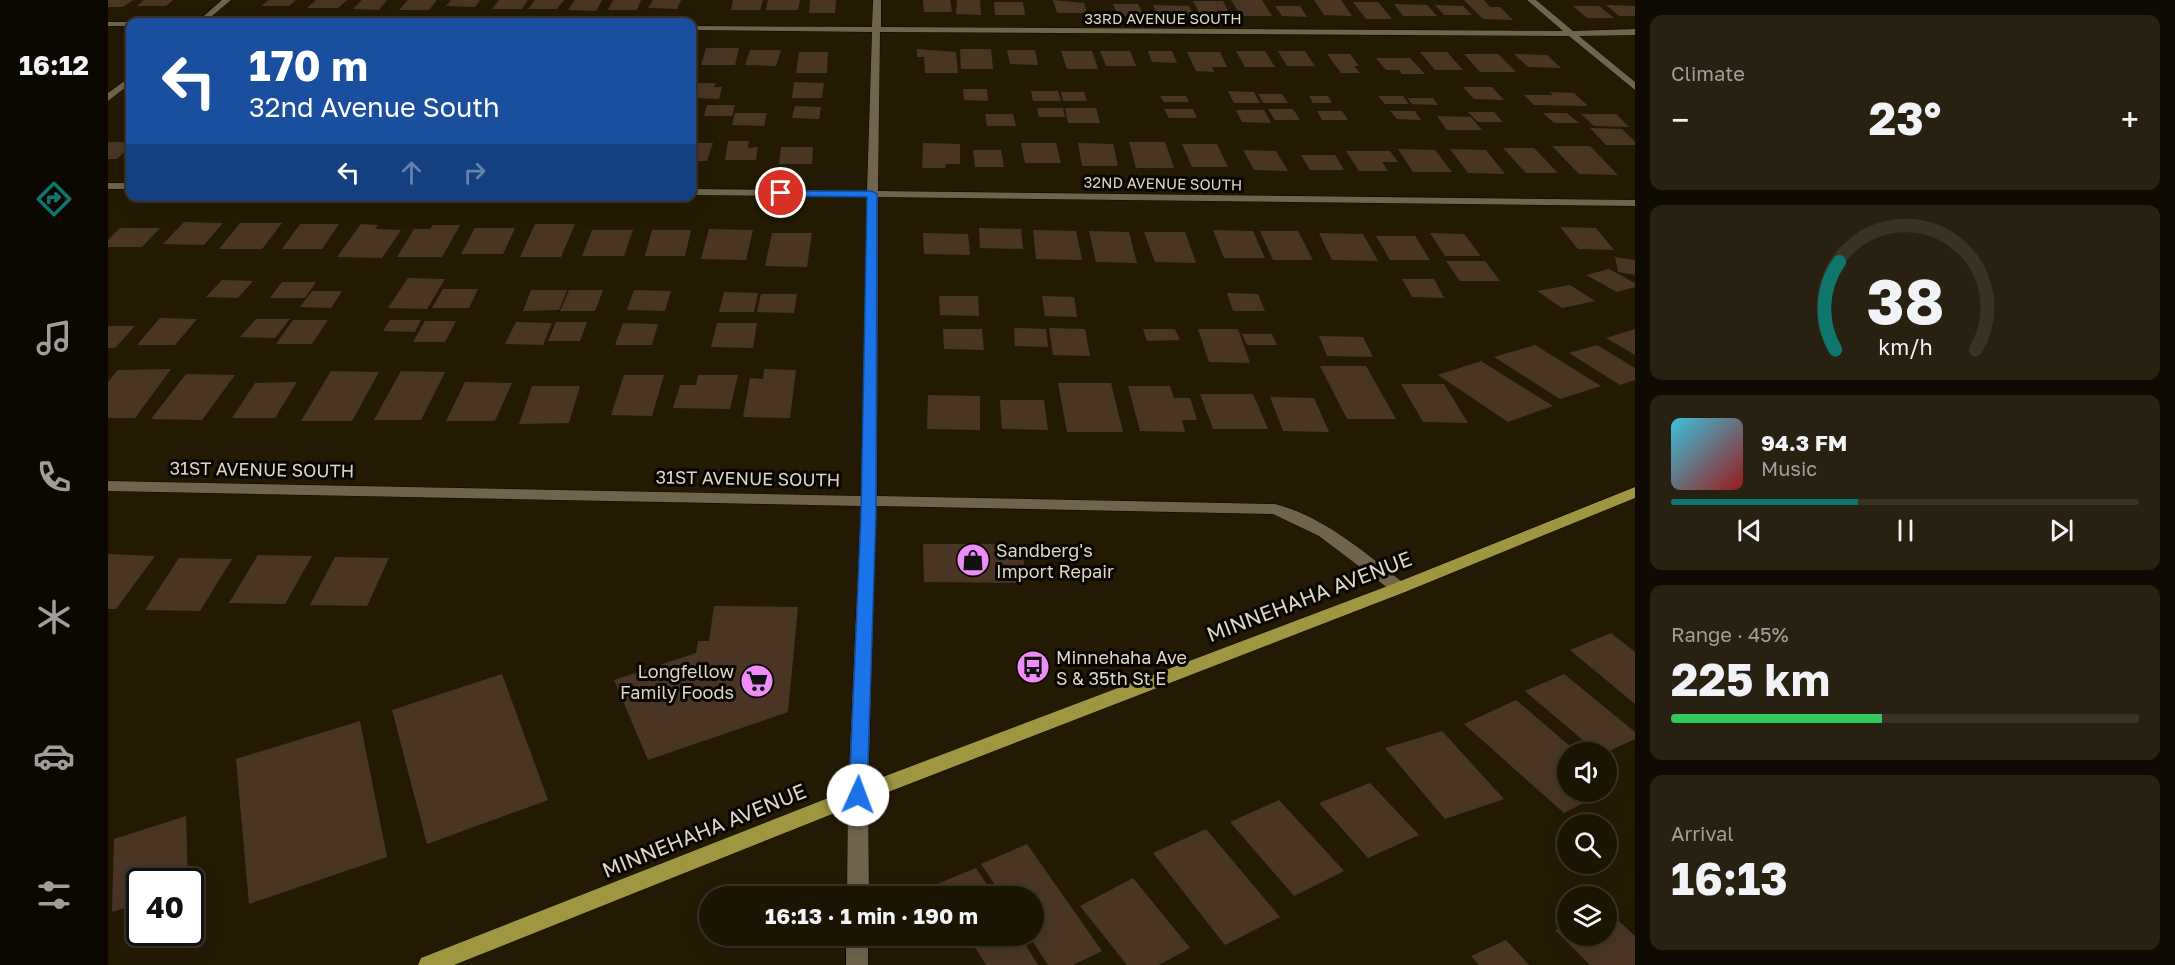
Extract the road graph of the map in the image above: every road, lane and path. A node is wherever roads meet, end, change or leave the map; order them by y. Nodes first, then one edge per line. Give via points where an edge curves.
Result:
1 (227, 0) edge
2 (877, 0) edge
3 (1531, 0) edge
4 (206, 18) edge
5 (108, 24) edge
6 (126, 24) edge
7 (696, 28) edge
8 (878, 29) junction
9 (1569, 32) junction
10 (1635, 32) edge
11 (126, 83) edge
12 (1635, 87) edge
13 (108, 98) edge
14 (108, 186) edge
15 (126, 186) edge
16 (696, 192) edge
17 (872, 194) junction
18 (1635, 203) edge
19 (108, 486) edge
20 (1635, 492) edge
21 (869, 500) junction
22 (1399, 588) junction
23 (858, 795) junction
24 (858, 886) edge
25 (857, 946) edge
26 (429, 965) edge
27 (857, 965) edge

1 - 4 street
2 - 8 street
3 - 9 street
5 - 6 street
7 - 8 street, 33RD AVENUE SOUTH
8 - 9 street, 33RD AVENUE SOUTH
8 - 17 street
9 - 10 street, 33RD AVENUE SOUTH
9 - 12 street
11 - 13 street
14 - 15 street
16 - 17 street, 32ND AVENUE SOUTH
17 - 18 street, 32ND AVENUE SOUTH
17 - 21 street
19 - 21 street, 31ST AVENUE SOUTH
20 - 22 main road, MINNEHAHA AVENUE
21 - 22 street, 31ST AVENUE SOUTH via 1275,509 1327,532
21 - 23 street
22 - 23 main road, MINNEHAHA AVENUE
23 - 24 street
23 - 26 main road, MINNEHAHA AVENUE
25 - 27 street

